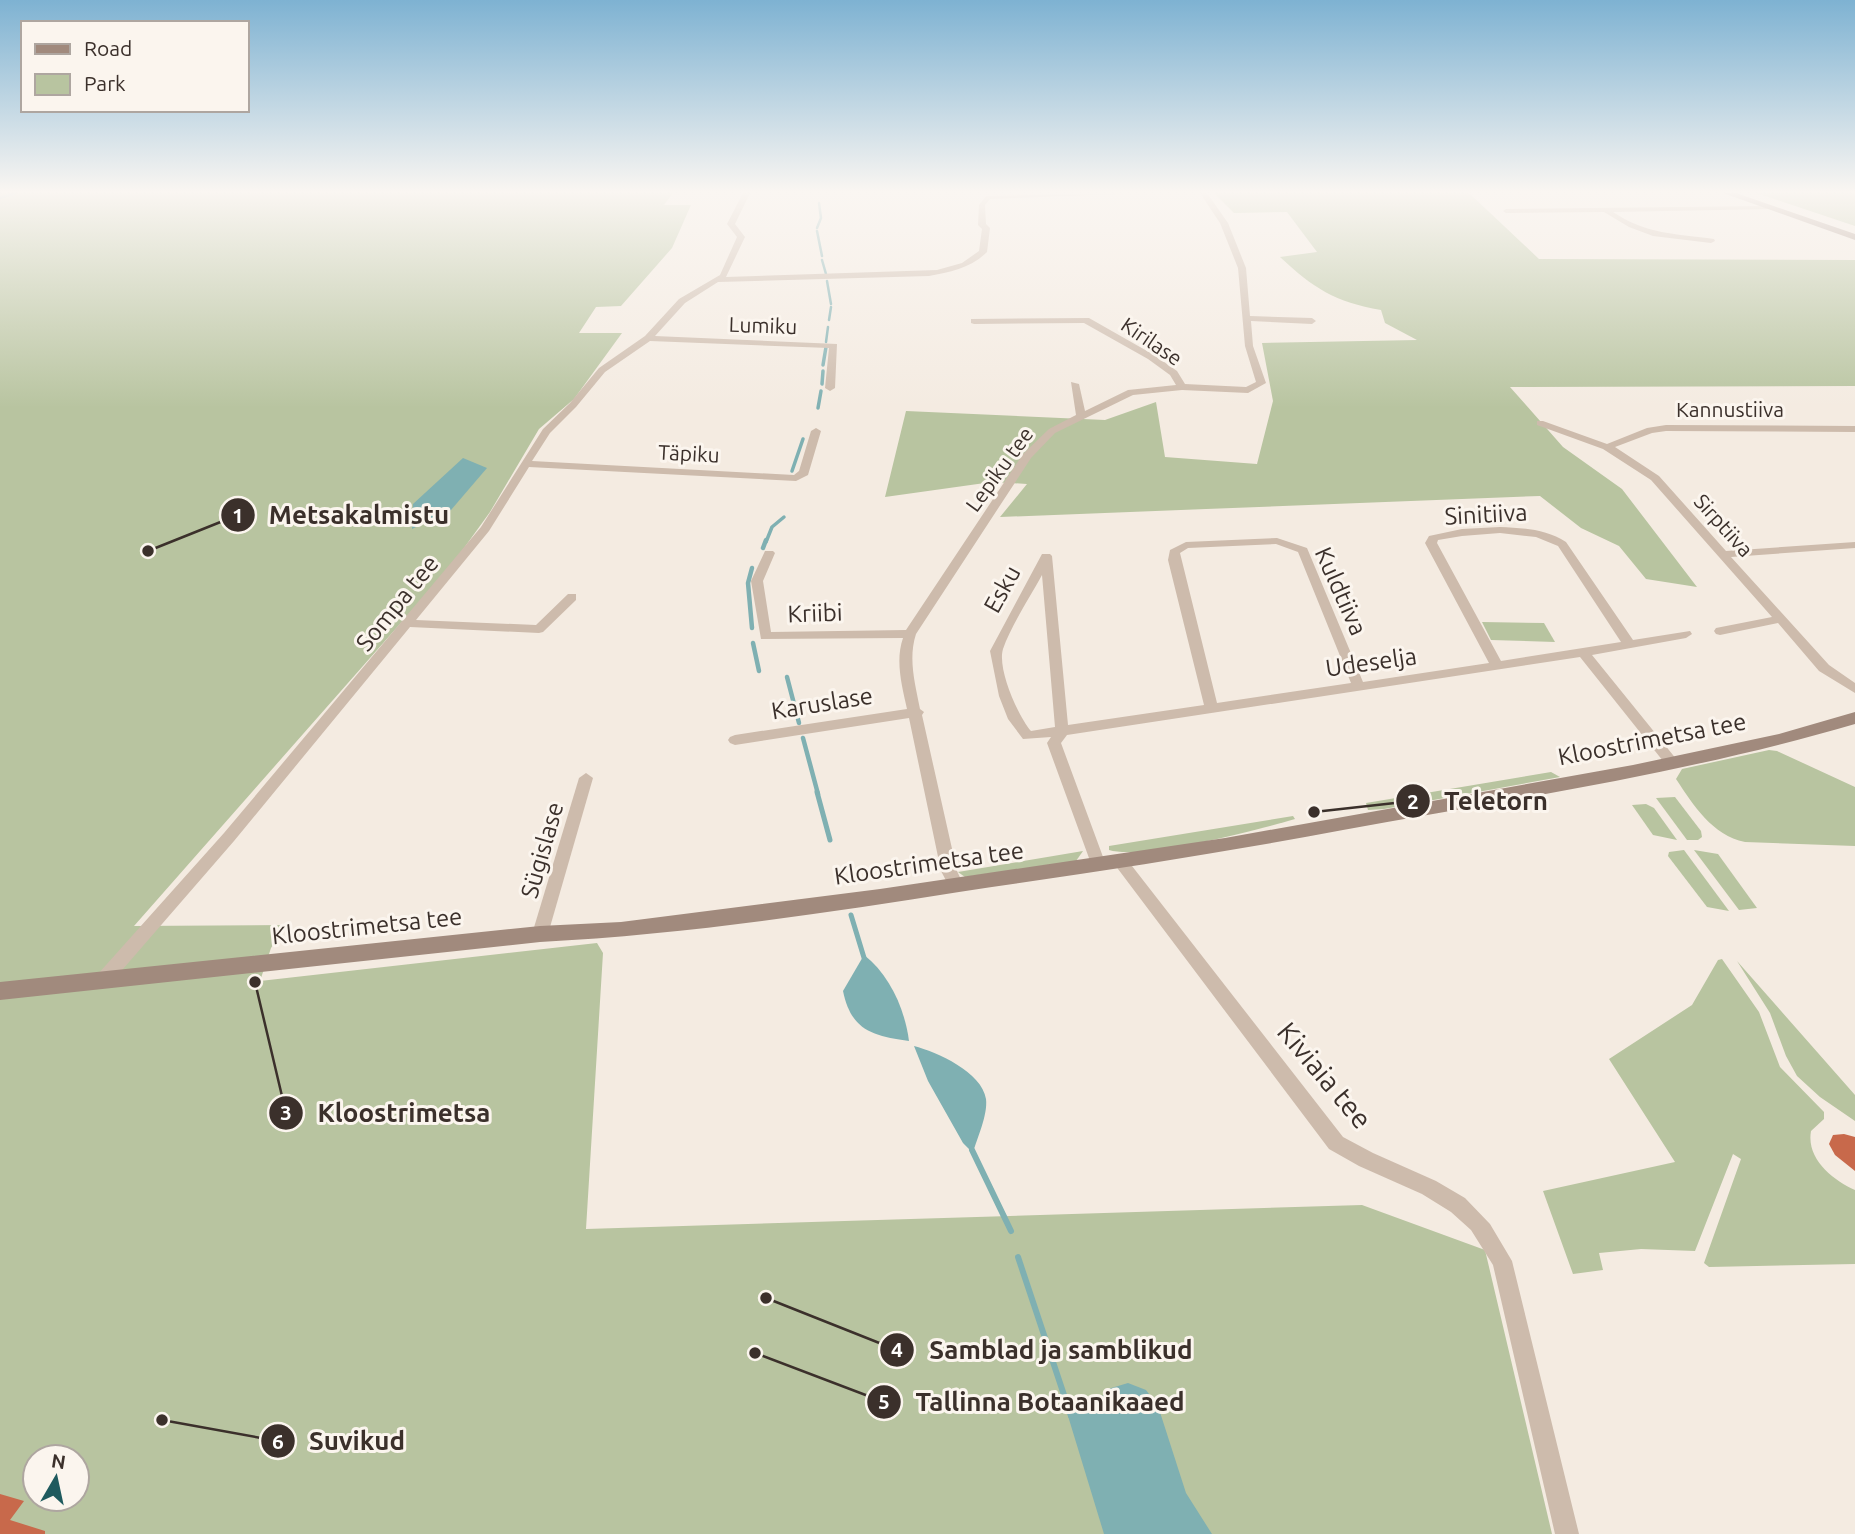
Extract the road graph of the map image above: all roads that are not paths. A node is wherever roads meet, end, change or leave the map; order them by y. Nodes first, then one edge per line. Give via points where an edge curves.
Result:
1 (730, 265) edge
2 (965, 265) edge
3 (1240, 265) edge
4 (719, 280) junction
5 (1245, 317) junction
6 (974, 321) dead end
7 (1312, 321) dead end
8 (648, 338) junction
9 (1074, 384) dead end
10 (1182, 387) junction
11 (830, 388) dead end
12 (1081, 415) junction
13 (1540, 423) dead end
14 (1855, 429) edge
15 (816, 431) dead end
16 (1608, 447) junction
17 (526, 464) junction
18 (1855, 545) edge
19 (769, 553) dead end
20 (1725, 554) junction
21 (572, 597) dead end
22 (1781, 619) junction
23 (409, 623) junction
24 (1720, 631) dead end
25 (910, 634) junction
26 (1686, 635) dead end
27 (1629, 644) junction
28 (1583, 653) junction
29 (1497, 666) junction
30 (1359, 687) junction
31 (1855, 689) edge
32 (1212, 709) junction
33 (917, 712) junction
34 (1855, 718) edge
35 (1062, 732) junction
36 (735, 740) dead end
37 (1672, 763) junction
38 (586, 778) dead end
39 (1121, 861) junction
40 (1098, 865) junction
41 (956, 886) junction
42 (540, 934) junction
43 (104, 979) junction
44 (0, 991) edge
45 (1567, 1534) edge

1 - 4 street
2 - 4 street via 929,274
3 - 5 street, Lepiku tee
4 - 8 street, Sompa tee via 682,301
5 - 7 street
5 - 10 street, Lepiku tee via 1261,383 1248,390
6 - 10 street, Kirilase via 1086,320 1174,373
8 - 11 street, Lumiku via 834,346
8 - 17 street, Sompa tee via 595,377 546,431
9 - 12 street
10 - 12 street, Lepiku tee via 1131,392
12 - 25 street, Lepiku tee via 1052,431 1027,456
13 - 16 street, Sirptiiva
14 - 16 street, Kannustiiva via 1666,428
15 - 17 street, Täpiku via 804,473 796,478
16 - 20 street, Sirptiiva via 1655,478
17 - 23 street, Sompa tee via 485,529
18 - 20 street
19 - 25 street, Kriibi via 757,581 765,636
20 - 22 street, Sirptiiva
21 - 23 street via 540,629
22 - 24 street
22 - 31 street, Sirptiiva via 1824,668
23 - 43 street, Sompa tee
25 - 33 street, Lepiku tee via 905,660
26 - 27 street, Udeselja
27 - 28 street, Udeselja
27 - 29 street, Sinitiiva via 1562,544 1549,534 1525,530 1433,538 1431,542
28 - 29 street, Udeselja
28 - 37 street
29 - 30 street, Udeselja
30 - 32 street, Udeselja
30 - 32 street, Kuldtiiva via 1303,550 1277,541 1186,545 1174,552 1174,559
32 - 35 street, Udeselja
33 - 36 street, Karuslase
33 - 41 street, Lepiku tee via 949,871
34 - 37 main road, Kloostrimetsa tee
35 - 35 street, Esku via 1051,589 1046,555 1000,638 996,664 1017,726 1028,736
35 - 40 street, Esku via 1054,743
37 - 39 main road, Kloostrimetsa tee via 1394,816
38 - 42 street, Sügislase
39 - 40 main road, Kloostrimetsa tee
39 - 45 street, Kiviaia tee via 1336,1143 1361,1160 1458,1205 1483,1230 1502,1261
40 - 41 main road, Kloostrimetsa tee
41 - 42 main road, Kloostrimetsa tee via 634,928
42 - 43 main road, Kloostrimetsa tee
43 - 44 main road, Kloostrimetsa tee

